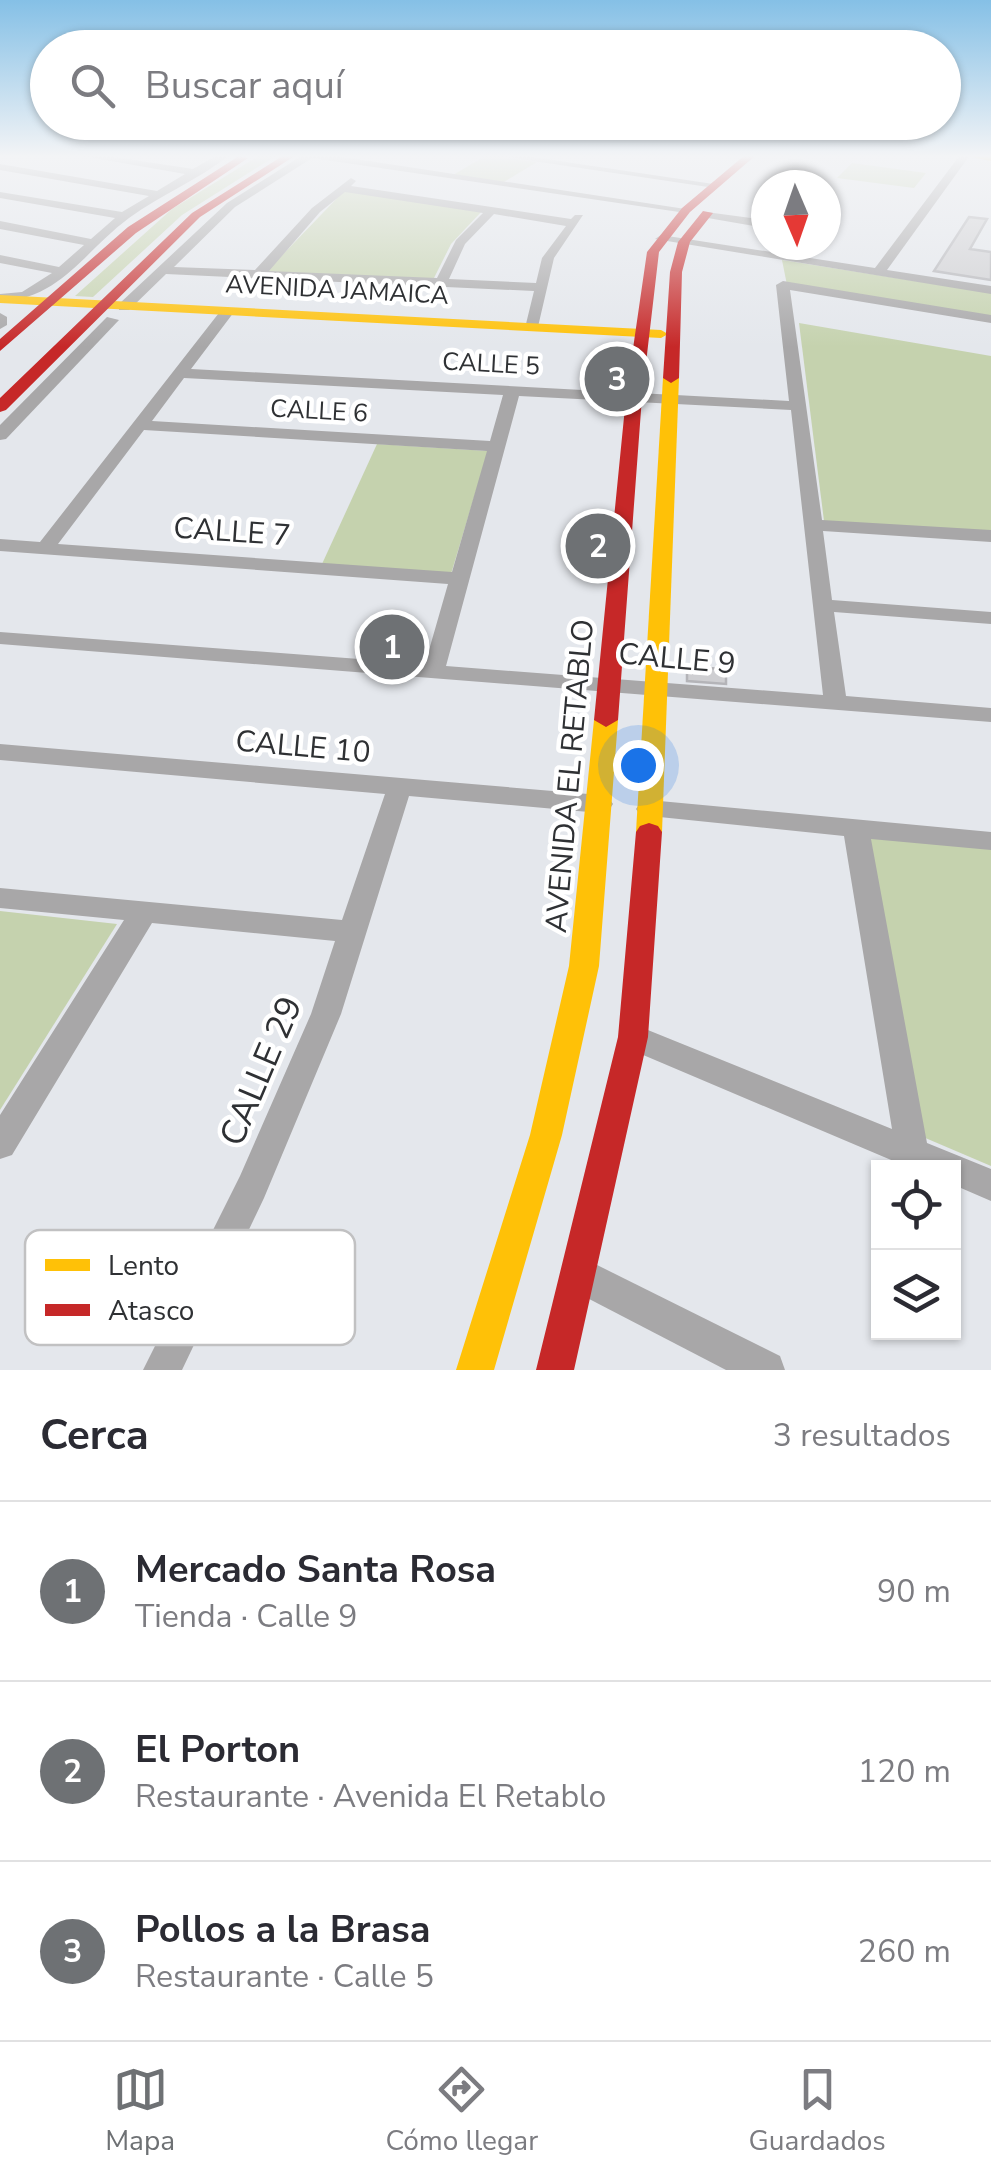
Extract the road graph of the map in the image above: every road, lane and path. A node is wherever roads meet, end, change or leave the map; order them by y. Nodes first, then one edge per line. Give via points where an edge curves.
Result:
1 (121, 219) edge
2 (131, 219) edge
3 (138, 219) edge
4 (194, 219) edge
5 (216, 219) edge
6 (307, 219) edge
7 (483, 219) edge
8 (547, 219) edge
9 (577, 219) edge
10 (686, 219) edge
11 (693, 219) edge
12 (906, 219) edge
13 (913, 219) edge
14 (573, 223) junction
15 (0, 225) edge
16 (174, 235) junction
17 (660, 238) junction
18 (684, 242) junction
19 (94, 243) junction
20 (0, 259) edge
21 (873, 268) junction
22 (160, 270) junction
23 (61, 271) junction
24 (258, 274) junction
25 (441, 283) junction
26 (991, 286) edge
27 (539, 287) junction
28 (0, 298) edge
29 (42, 310) junction
30 (107, 313) junction
31 (0, 315) edge
32 (222, 319) junction
33 (991, 319) edge
34 (258, 320) junction
35 (0, 325) edge
36 (532, 328) junction
37 (641, 339) junction
38 (671, 340) junction
39 (0, 347) edge
40 (181, 373) junction
41 (512, 390) junction
42 (634, 397) junction
43 (666, 399) junction
44 (798, 406) junction
45 (0, 407) edge
46 (140, 425) junction
47 (0, 434) edge
48 (496, 446) junction
49 (813, 525) junction
50 (991, 536) edge
51 (0, 545) edge
52 (45, 548) junction
53 (460, 579) junction
54 (823, 606) junction
55 (991, 618) edge
56 (0, 638) edge
57 (434, 671) junction
58 (607, 684) junction
59 (653, 688) junction
60 (834, 702) junction
61 (991, 715) edge
62 (0, 752) edge
63 (399, 788) junction
64 (600, 804) junction
65 (649, 810) junction
66 (856, 828) junction
67 (991, 841) edge
68 (0, 898) edge
69 (144, 912) junction
70 (356, 932) junction
71 (633, 1037) junction
72 (0, 1144) edge
73 (912, 1152) junction
74 (932, 1160) edge
75 (961, 1172) edge
76 (991, 1185) edge
77 (230, 1230) edge
78 (581, 1275) junction
79 (174, 1345) edge
80 (162, 1370) edge
81 (475, 1370) edge
82 (556, 1370) edge
83 (766, 1370) edge

1 - 19 street
2 - 19 main road
3 - 29 main road
4 - 16 main road
5 - 22 street
6 - 24 street
7 - 25 street via 460,243
8 - 14 street
9 - 14 street
10 - 17 main road, AVENIDA EL RETABLO
11 - 18 main road, AVENIDA EL RETABLO
12 - 21 street
13 - 21 street
14 - 27 street via 548,258
15 - 19 street
16 - 22 main road
16 - 30 main road
17 - 18 street
17 - 37 main road, AVENIDA EL RETABLO
18 - 21 street
18 - 38 main road, AVENIDA EL RETABLO
19 - 23 street
20 - 23 street
21 - 26 street
22 - 24 street
22 - 30 street
23 - 28 street via 36,292
24 - 25 street
25 - 27 street
27 - 36 street
28 - 29 main road, AVENIDA JAMAICA
29 - 30 main road, AVENIDA JAMAICA
29 - 31 main road, AVENIDA JAMAICA
29 - 39 main road
30 - 32 main road, AVENIDA JAMAICA
30 - 45 main road
30 - 47 street
31 - 35 street
32 - 34 main road, AVENIDA JAMAICA
32 - 40 street
33 - 44 street via 783,285
34 - 36 main road, AVENIDA JAMAICA
34 - 37 main road, AVENIDA JAMAICA
36 - 37 main road, AVENIDA JAMAICA
37 - 38 main road, AVENIDA JAMAICA
37 - 42 main road, AVENIDA EL RETABLO
38 - 43 main road, AVENIDA EL RETABLO
40 - 41 street, CALLE 5
40 - 46 street
41 - 42 street, CALLE 5
41 - 48 street
42 - 43 street, CALLE 5
42 - 58 main road, AVENIDA EL RETABLO
43 - 44 street, CALLE 5
43 - 59 main road, AVENIDA EL RETABLO
44 - 49 street
46 - 48 street, CALLE 6
46 - 52 street
48 - 53 street
49 - 50 street
49 - 54 street
51 - 52 street, CALLE 7
52 - 53 street, CALLE 7
53 - 57 street
54 - 55 street
54 - 60 street
56 - 57 street, CALLE 9
57 - 58 street, CALLE 9
58 - 59 street, CALLE 9
58 - 64 main road, AVENIDA EL RETABLO
59 - 60 street, CALLE 9
59 - 65 main road, AVENIDA EL RETABLO
60 - 61 street, CALLE 9
62 - 63 street, CALLE 10
63 - 64 street, CALLE 10
63 - 70 street, CALLE 29
64 - 81 main road, AVENIDA EL RETABLO via 584,966 567,1051
65 - 66 street
65 - 71 main road, AVENIDA EL RETABLO
66 - 67 street
66 - 73 street
68 - 69 street
69 - 70 street
69 - 72 street
70 - 77 street, CALLE 29 via 276,1135
71 - 73 street
71 - 78 main road, AVENIDA EL RETABLO
73 - 74 street
75 - 76 street
78 - 82 main road, AVENIDA EL RETABLO
78 - 83 street
79 - 80 street, CALLE 29

